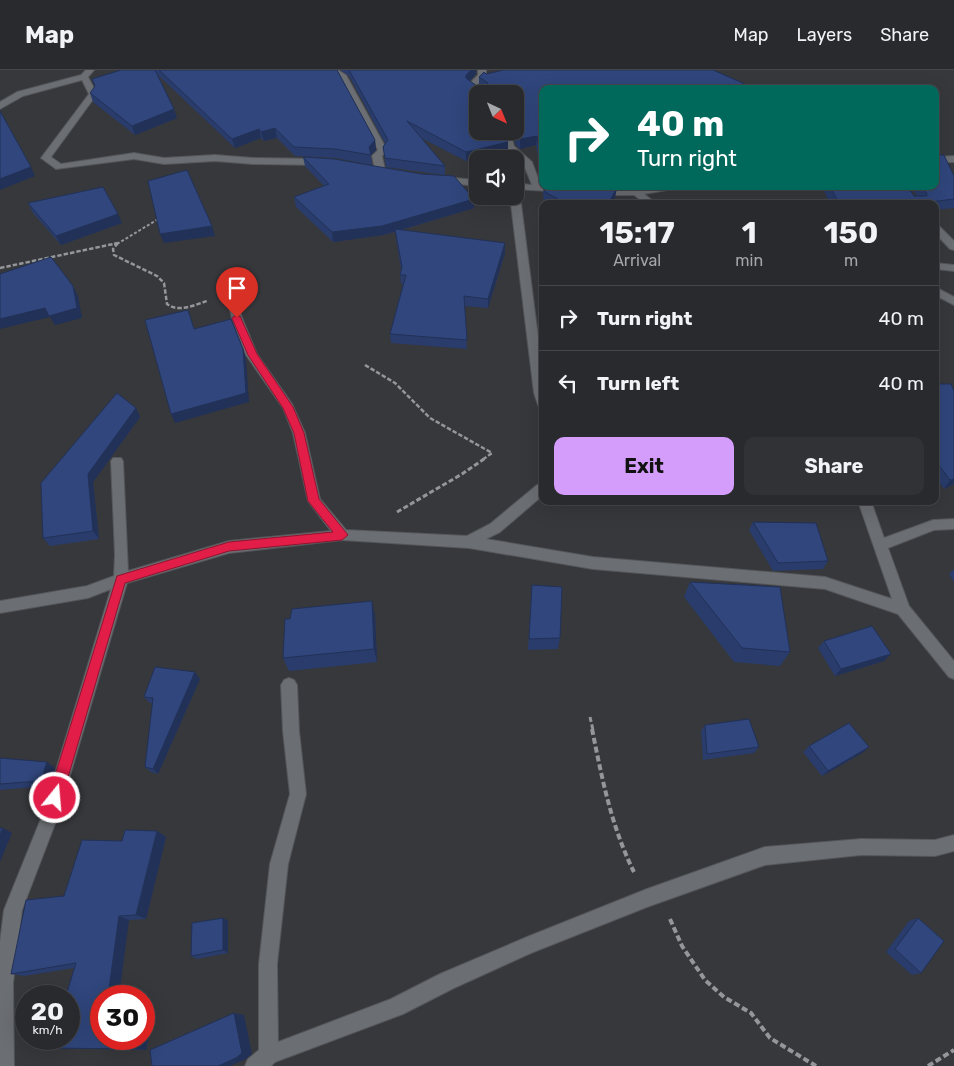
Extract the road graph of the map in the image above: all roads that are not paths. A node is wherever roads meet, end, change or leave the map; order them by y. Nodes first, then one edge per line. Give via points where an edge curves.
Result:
1 (332, 70) edge
2 (482, 70) edge
3 (87, 73) edge
4 (472, 85) edge
5 (0, 106) edge
6 (508, 140) edge
7 (954, 159) edge
8 (939, 160) edge
9 (327, 162) edge
10 (380, 170) edge
11 (431, 179) edge
12 (469, 182) edge
13 (524, 187) edge
14 (538, 188) joint
15 (559, 190) edge
16 (648, 190) edge
17 (569, 191) edge
18 (586, 192) edge
19 (636, 192) junction
20 (647, 200) edge
21 (515, 205) edge
22 (939, 231) edge
23 (954, 247) edge
24 (939, 266) edge
25 (954, 268) edge
26 (230, 292) road end
27 (939, 293) edge
28 (954, 302) edge
29 (539, 385) edge
30 (117, 461) dead end
31 (539, 491) edge
32 (865, 505) edge
33 (954, 524) edge
34 (342, 535) junction
35 (469, 542) junction
36 (879, 546) junction
37 (121, 579) junction
38 (0, 607) edge
39 (903, 609) junction
40 (954, 672) edge
41 (289, 686) dead end
42 (954, 843) edge
43 (262, 1060) edge
44 (4, 1066) edge

1 - 10 street via 343,77 383,150 377,156
2 - 4 street via 482,76
3 - 5 street via 20,94
3 - 9 street via 93,94 46,158 59,167 134,156 164,161 215,158
6 - 14 street via 510,147 527,162
7 - 8 street
11 - 12 street
13 - 14 street
15 - 17 street
16 - 19 street
18 - 19 street
19 - 20 street
21 - 29 street
22 - 23 street
24 - 25 street
26 - 34 street via 252,355 288,407 299,433 314,501
27 - 28 street
30 - 37 street
31 - 35 street via 495,528
32 - 36 street
33 - 36 street via 933,525
34 - 35 street
34 - 37 street via 229,547
35 - 39 street via 593,563 825,583
36 - 39 street
37 - 38 street via 88,592
37 - 44 street via 50,816 13,910 4,983
39 - 40 street
41 - 43 street via 298,794 279,864
42 - 43 street via 935,848 861,847 765,856 646,898 527,946 396,1007

